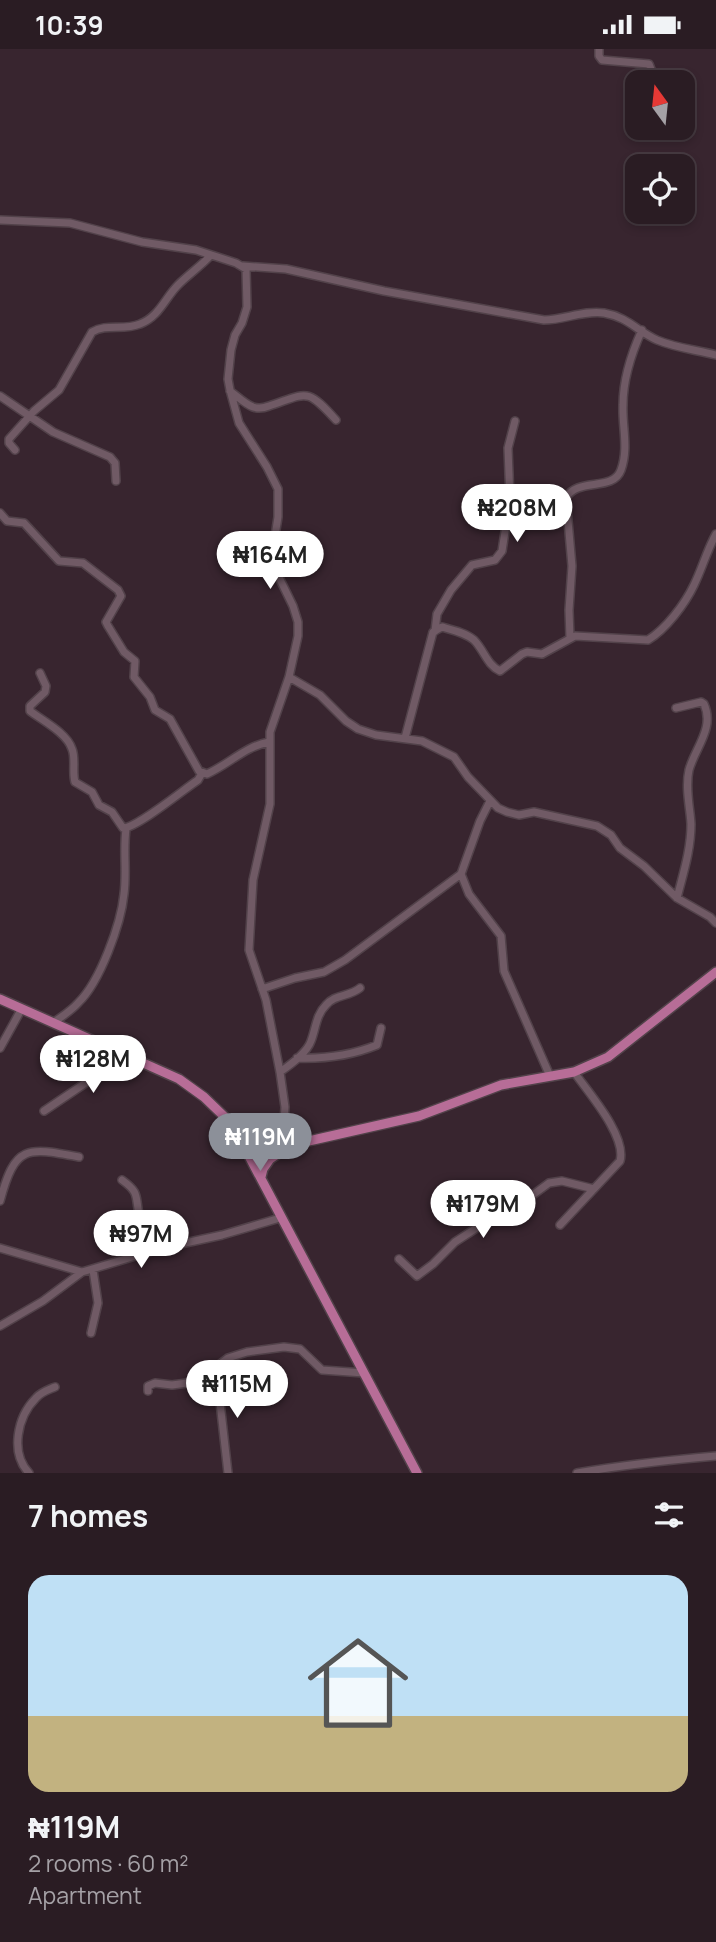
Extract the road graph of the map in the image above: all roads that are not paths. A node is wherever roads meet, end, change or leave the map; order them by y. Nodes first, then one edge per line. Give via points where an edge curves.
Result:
1 (599, 49) edge
2 (651, 70) edge
3 (1, 210) edge
4 (3, 220) edge
5 (211, 255) junction
6 (243, 265) junction
7 (642, 330) junction
8 (716, 355) edge
9 (230, 390) junction
10 (0, 396) edge
11 (29, 417) junction
12 (336, 420) dead end
13 (515, 421) dead end
14 (15, 450) dead end
15 (116, 481) dead end
16 (0, 513) edge
17 (716, 534) edge
18 (435, 631) junction
19 (570, 638) junction
20 (40, 673) dead end
21 (289, 677) junction
22 (676, 708) dead end
23 (405, 738) junction
24 (269, 742) junction
25 (202, 773) junction
26 (491, 801) junction
27 (126, 829) junction
28 (461, 874) junction
29 (677, 898) junction
30 (716, 923) edge
31 (716, 972) edge
32 (359, 988) dead end
33 (262, 989) junction
34 (0, 999) edge
35 (21, 1010) junction
36 (53, 1023) junction
37 (381, 1028) dead end
38 (0, 1048) edge
39 (121, 1053) junction
40 (297, 1058) junction
41 (280, 1072) junction
42 (574, 1072) junction
43 (550, 1076) junction
44 (44, 1111) dead end
45 (279, 1153) junction
46 (249, 1154) junction
47 (79, 1157) dead end
48 (261, 1177) junction
49 (122, 1180) dead end
50 (594, 1189) junction
51 (0, 1201) edge
52 (280, 1218) junction
53 (560, 1225) dead end
54 (171, 1246) junction
55 (0, 1248) edge
56 (398, 1259) dead end
57 (93, 1270) junction
58 (82, 1272) junction
59 (0, 1326) edge
60 (91, 1333) dead end
61 (216, 1367) junction
62 (364, 1373) junction
63 (55, 1387) dead end
64 (148, 1391) dead end
65 (716, 1456) edge
66 (30, 1473) edge
67 (228, 1473) edge
68 (417, 1473) edge
69 (577, 1473) edge

1 - 2 street via 602,59 649,64
3 - 4 street
4 - 5 street via 70,223
5 - 6 street
5 - 11 street via 177,286 153,318 134,326 109,326 92,332 60,390
6 - 7 street via 286,269 544,320 601,312 627,319
6 - 9 street via 247,307 235,335
7 - 8 street via 656,339
7 - 19 street via 624,391 621,473 609,481 576,487 566,498 572,566
9 - 12 street via 258,408 307,394
9 - 21 street via 239,423 278,489 271,561 298,622
10 - 11 street
11 - 14 street via 8,441
11 - 15 street via 110,457 116,463
13 - 18 street via 508,448 510,500 502,551 495,560 472,565 451,590 437,614
16 - 25 street via 7,521 24,523 59,561 83,563 118,590 120,601 106,622 135,661 134,677 155,710 170,719
17 - 19 street via 693,587 655,636 643,641
18 - 19 street via 442,627 465,635 500,671 522,654 542,654
18 - 23 street
20 - 27 street via 45,692 30,711 72,748 75,782 92,792 99,805
21 - 23 street via 320,695 358,729
21 - 24 street
22 - 29 street via 701,702 709,716 690,770 688,859
23 - 26 street via 454,757
24 - 25 street via 250,746 224,766
24 - 33 street via 270,804 253,880 249,950
25 - 27 street
26 - 28 street
26 - 29 street via 519,815 534,813 597,826
27 - 36 street via 124,895 116,929 94,983
28 - 33 street via 345,960 324,972
28 - 43 street via 469,894 501,936 504,971
29 - 30 street
31 - 42 main road via 608,1057
32 - 40 street via 328,1002 309,1046
33 - 41 street
34 - 35 main road
35 - 36 main road
35 - 38 street
36 - 39 main road
37 - 40 street via 377,1045 369,1048 329,1059
39 - 44 street
39 - 46 main road via 179,1079 204,1097 232,1124
40 - 41 street
41 - 45 street via 285,1107
42 - 43 main road
42 - 50 street via 614,1131 622,1154
43 - 45 main road via 501,1086 419,1115 298,1143
45 - 46 main road via 259,1158
45 - 48 main road
46 - 48 main road
47 - 51 street via 26,1153 11,1168
48 - 52 main road
49 - 54 street via 137,1194 139,1215 172,1228
50 - 53 street
50 - 56 street via 549,1182 455,1242 417,1276
52 - 54 street
52 - 62 main road
54 - 57 street
55 - 58 street
57 - 58 street
57 - 60 street via 99,1303
58 - 59 street
61 - 62 street via 247,1352 291,1346 322,1370
61 - 64 street via 187,1383 150,1384
61 - 67 street
62 - 68 main road
63 - 66 street via 35,1399 25,1414 17,1450
65 - 69 street via 636,1462

